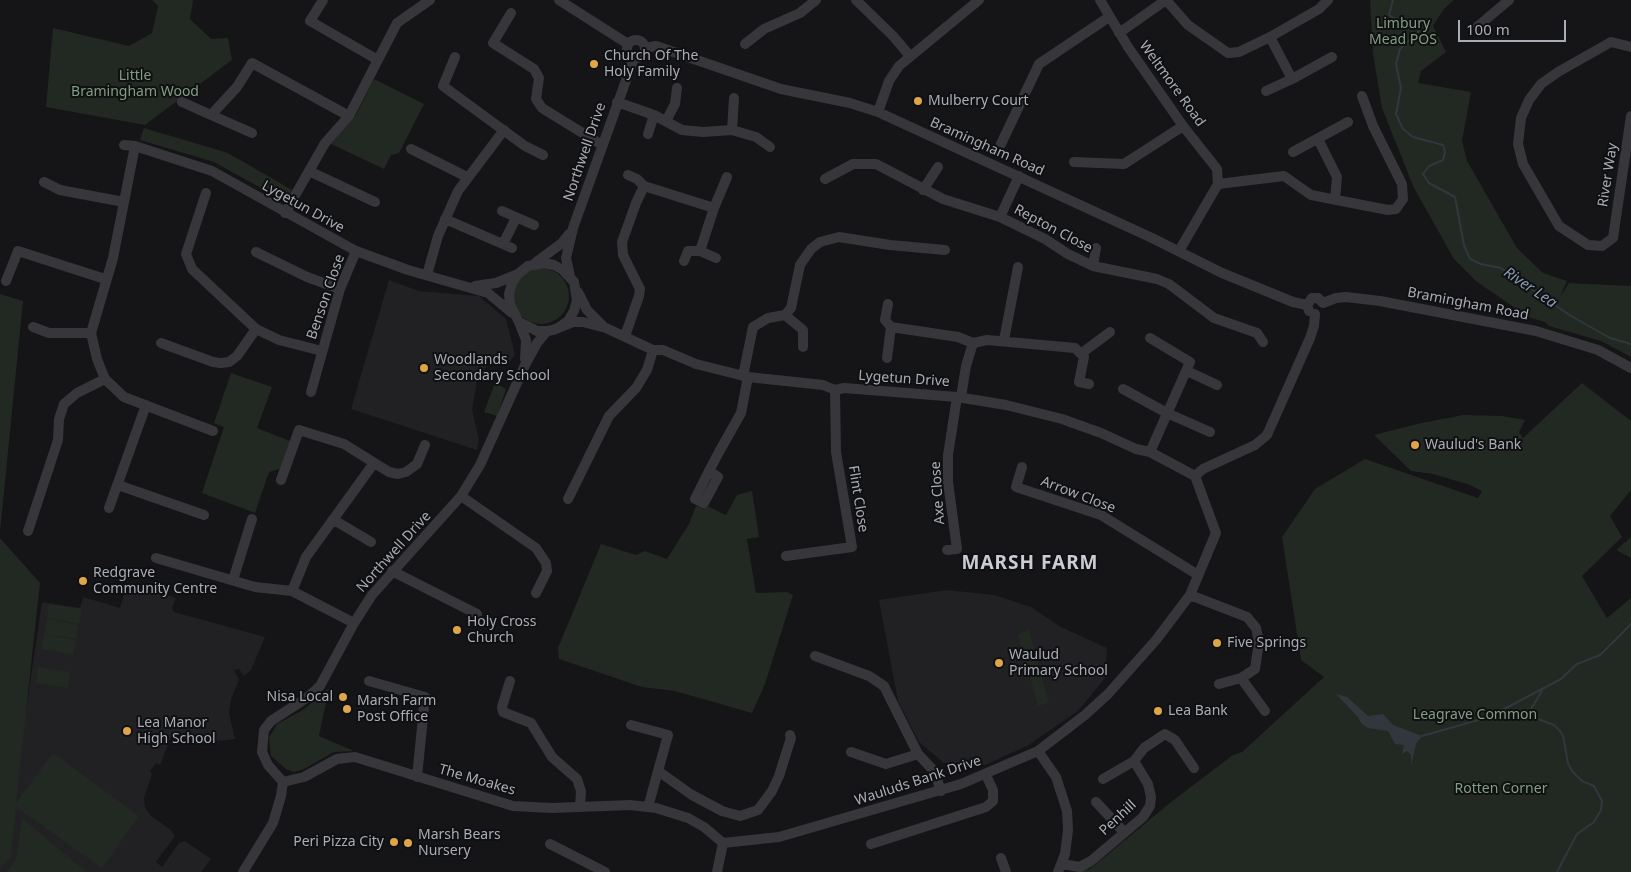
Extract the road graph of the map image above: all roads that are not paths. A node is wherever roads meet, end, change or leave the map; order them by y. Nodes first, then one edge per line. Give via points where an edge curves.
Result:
1 (323, 0) edge
2 (430, 0) edge
3 (559, 0) edge
4 (816, 0) edge
5 (856, 0) edge
6 (1100, 0) edge
7 (1166, 0) edge
8 (1328, 0) edge
9 (1509, 0) edge
10 (974, 2) edge
11 (417, 4) edge
12 (511, 13) dead end
13 (1109, 17) junction
14 (1477, 27) dead end
15 (1119, 33) junction
16 (1270, 37) junction
17 (628, 44) junction
18 (745, 44) dead end
19 (1631, 46) edge
20 (645, 48) junction
21 (910, 56) junction
22 (1332, 56) dead end
23 (455, 57) dead end
24 (634, 58) junction
25 (378, 60) junction
26 (1292, 79) junction
27 (677, 88) dead end
28 (1266, 91) dead end
29 (1362, 96) dead end
30 (734, 98) dead end
31 (182, 102) dead end
32 (617, 102) junction
33 (878, 112) junction
34 (211, 115) junction
35 (654, 115) junction
36 (349, 116) junction
37 (1631, 116) edge
38 (666, 121) junction
39 (1348, 122) dead end
40 (1183, 126) junction
41 (504, 130) junction
42 (732, 130) junction
43 (252, 133) dead end
44 (648, 134) dead end
45 (1318, 139) junction
46 (1000, 144) dead end
47 (602, 145) junction
48 (770, 148) dead end
49 (411, 149) dead end
50 (1293, 152) dead end
51 (543, 156) dead end
52 (1074, 162) dead end
53 (938, 167) dead end
54 (309, 171) junction
55 (628, 175) dead end
56 (1019, 176) junction
57 (466, 177) junction
58 (727, 177) dead end
59 (825, 178) dead end
60 (44, 182) dead end
61 (1218, 184) junction
62 (644, 186) junction
63 (923, 190) junction
64 (206, 193) dead end
65 (1334, 200) junction
66 (124, 202) junction
67 (374, 202) dead end
68 (714, 208) junction
69 (502, 211) dead end
70 (285, 213) junction
71 (1000, 217) junction
72 (516, 218) junction
73 (445, 219) junction
74 (534, 225) dead end
75 (574, 228) junction
76 (1096, 248) dead end
77 (945, 250) dead end
78 (356, 251) junction
79 (700, 251) junction
80 (1179, 251) junction
81 (256, 252) dead end
82 (716, 258) dead end
83 (684, 261) dead end
84 (534, 264) junction
85 (1093, 266) junction
86 (1018, 267) dead end
87 (518, 274) junction
88 (427, 275) junction
89 (570, 276) junction
90 (105, 279) junction
91 (6, 280) dead end
92 (471, 286) junction
93 (340, 289) junction
94 (576, 289) junction
95 (1324, 303) junction
96 (888, 304) dead end
97 (1307, 305) junction
98 (1315, 314) junction
99 (784, 315) junction
100 (516, 318) junction
101 (33, 327) dead end
102 (891, 327) junction
103 (558, 328) junction
104 (606, 328) junction
105 (256, 329) junction
106 (547, 331) junction
107 (1110, 332) dead end
108 (91, 334) junction
109 (625, 336) junction
110 (1150, 338) dead end
111 (1004, 340) junction
112 (974, 342) junction
113 (1264, 342) dead end
114 (161, 343) dead end
115 (803, 347) dead end
116 (653, 350) junction
117 (322, 351) junction
118 (1082, 353) junction
119 (887, 358) dead end
120 (525, 365) junction
121 (1631, 368) edge
122 (1187, 371) junction
123 (746, 377) junction
124 (105, 379) junction
125 (1089, 384) dead end
126 (1217, 384) dead end
127 (835, 390) junction
128 (1123, 390) dead end
129 (311, 392) dead end
130 (959, 397) junction
131 (146, 405) junction
132 (1167, 413) junction
133 (213, 431) dead end
134 (1210, 432) dead end
135 (425, 445) dead end
136 (1150, 452) junction
137 (374, 463) junction
138 (1022, 466) dead end
139 (709, 471) dead end
140 (1195, 476) junction
141 (281, 480) dead end
142 (118, 485) junction
143 (461, 496) junction
144 (568, 499) dead end
145 (109, 508) dead end
146 (204, 515) dead end
147 (252, 519) dead end
148 (334, 520) junction
149 (28, 531) dead end
150 (371, 542) dead end
151 (947, 550) dead end
152 (786, 556) dead end
153 (156, 558) dead end
154 (392, 571) junction
155 (1198, 575) junction
156 (233, 580) junction
157 (292, 591) junction
158 (536, 593) dead end
159 (1190, 594) junction
160 (477, 614) dead end
161 (354, 623) junction
162 (815, 656) dead end
163 (1241, 678) junction
164 (369, 681) dead end
165 (510, 681) dead end
166 (1219, 684) dead end
167 (1266, 711) dead end
168 (631, 725) dead end
169 (790, 735) dead end
170 (1038, 751) junction
171 (851, 752) dead end
172 (918, 754) junction
173 (1134, 761) junction
174 (1194, 768) dead end
175 (658, 771) junction
176 (986, 775) junction
177 (417, 777) junction
178 (1103, 779) dead end
179 (283, 782) junction
180 (941, 791) junction
181 (1096, 802) dead end
182 (580, 806) junction
183 (648, 807) junction
184 (1124, 832) junction
185 (723, 843) junction
186 (550, 844) dead end
187 (872, 844) dead end
188 (1001, 858) dead end
189 (1060, 868) edge
190 (243, 872) edge
191 (605, 872) edge
192 (717, 872) edge
193 (1006, 872) edge

1 - 25 street via 305,18
2 - 11 street
3 - 17 street
4 - 18 street via 800,13 764,29
5 - 21 street via 881,22
6 - 13 street, Weltmore Road
7 - 15 street
7 - 16 street via 1188,25 1228,53 1239,52
8 - 16 street via 1319,9
9 - 14 street
10 - 21 street
11 - 25 street via 397,23
12 - 47 street via 493,43 534,69 539,78 536,99 542,108
13 - 15 street, Weltmore Road
13 - 46 street via 1039,64
15 - 40 street, Weltmore Road
16 - 26 street
17 - 20 street via 638,40
17 - 24 street via 627,52
19 - 37 street, River Way via 1611,42 1541,84 1521,118 1518,144 1523,164 1559,226 1588,245 1602,246 1613,238
20 - 24 street via 642,56
20 - 33 street, Bramingham Road via 656,46 781,89
21 - 33 street via 889,82
22 - 26 street
23 - 41 street via 443,86
24 - 32 street, Northwell Drive
25 - 36 street
26 - 28 street
27 - 38 street
29 - 65 street via 1373,126 1399,174 1403,199 1392,211
30 - 42 street
31 - 34 street
32 - 35 street
32 - 47 street, Northwell Drive
33 - 56 street, Bramingham Road
34 - 36 street via 237,87 252,63
34 - 43 street
35 - 38 street
35 - 44 street
36 - 54 street via 325,142
38 - 42 street via 682,130
39 - 45 street
40 - 52 street via 1124,164
40 - 61 street, Weltmore Road via 1217,169
41 - 51 street
41 - 57 street
42 - 48 street via 756,137
45 - 50 street
45 - 65 street via 1337,177
47 - 75 street, Northwell Drive
49 - 57 street
53 - 63 street
54 - 67 street
54 - 70 street
55 - 62 street
56 - 71 street, Repton Close
56 - 80 street, Bramingham Road
57 - 73 street
58 - 68 street
59 - 63 street, Repton Close via 853,164 876,164
60 - 66 street via 60,190
61 - 65 street via 1284,176 1308,194
61 - 80 street
62 - 68 street
62 - 109 street via 622,242 623,255 640,289
63 - 71 street, Repton Close via 943,200
64 - 105 street, Benson Close via 188,245 188,261 192,269
66 - 70 street, Lygetun Drive via 129,145 212,171
66 - 90 street via 113,258
68 - 79 street
69 - 72 street
70 - 78 street, Lygetun Drive
71 - 85 street, Repton Close
72 - 73 street via 507,246
72 - 74 street
73 - 88 street
75 - 84 street via 562,243
75 - 89 street, Northwell Drive via 566,258
76 - 85 street, Repton Close
77 - 99 street via 828,238 804,257 791,308
78 - 88 street, Lygetun Drive
78 - 93 street, Benson Close
79 - 82 street
79 - 83 street via 688,251
80 - 97 street, Bramingham Road via 1222,273
81 - 93 street via 306,277
84 - 87 street
84 - 89 street via 554,265
85 - 113 street, Repton Close via 1169,284 1214,318 1257,333
86 - 111 street
87 - 92 street
87 - 100 street via 509,294
88 - 92 street, Lygetun Drive
89 - 94 street, Lygetun Drive
90 - 91 street via 18,252
90 - 108 street
92 - 100 street via 488,293
93 - 117 street, Benson Close
94 - 103 street via 574,312
94 - 104 street, Lygetun Drive via 587,310
95 - 97 street via 1315,298
95 - 98 street via 1322,311
95 - 121 street, Bramingham Road via 1346,297 1380,301 1536,331 1598,350
96 - 102 street via 886,320
97 - 98 street
98 - 140 street via 1310,338 1267,435 1255,445 1203,469
99 - 115 street via 802,330
99 - 123 street via 768,318 753,327
100 - 106 street via 537,331
100 - 120 street, Northwell Drive via 526,340
101 - 108 street via 49,333
102 - 112 street
102 - 119 street
103 - 104 street, Lygetun Drive via 583,322
103 - 106 street, Lygetun Drive
104 - 109 street, Lygetun Drive
105 - 114 street via 229,362 213,362
105 - 117 street, Benson Close via 279,340
106 - 120 street, Northwell Drive
107 - 118 street
108 - 124 street
109 - 116 street, Lygetun Drive
110 - 122 street via 1190,362
111 - 112 street
111 - 118 street via 1075,348
112 - 130 street
116 - 123 street, Lygetun Drive via 664,350 692,362
116 - 144 street via 647,370 636,388 609,416
117 - 129 street, Benson Close
118 - 125 street via 1079,382
120 - 143 street, Northwell Drive via 480,465
122 - 126 street
122 - 132 street
123 - 127 street, Lygetun Drive via 823,385
123 - 139 street via 741,413
124 - 131 street via 124,397
124 - 149 street via 77,392 64,404 58,440
127 - 130 street, Lygetun Drive via 844,388
127 - 152 street, Flint Close via 836,452 852,547
128 - 132 street
130 - 136 street, Lygetun Drive via 1062,419
130 - 151 street, Axe Close via 948,455 948,482 957,549
131 - 133 street
131 - 142 street
132 - 134 street
132 - 136 street
135 - 137 street via 422,458 406,472 389,472
136 - 140 street, Lygetun Drive
137 - 141 street via 344,444 299,430
137 - 148 street
138 - 155 street, Arrow Close via 1016,487 1101,515
140 - 155 street, Wauluds Bank Drive via 1216,533
142 - 145 street
142 - 146 street
143 - 154 street, Northwell Drive via 426,538
143 - 158 street via 536,548 546,562 547,571
147 - 156 street
148 - 150 street
148 - 157 street via 306,557
153 - 156 street
154 - 160 street
154 - 161 street, Northwell Drive
155 - 159 street, Wauluds Bank Drive
156 - 157 street via 255,587
157 - 161 street
159 - 163 street via 1247,617 1256,628 1259,642 1255,669
159 - 170 street, Wauluds Bank Drive via 1156,640 1108,694
161 - 179 street, Northwell Drive via 320,686 271,721 264,730 262,752 268,765
162 - 172 street via 870,676 884,686
163 - 166 street
163 - 167 street
164 - 177 street via 425,697
165 - 182 street via 503,712 528,722 547,738 552,757 576,779 581,791
168 - 175 street via 668,735
169 - 175 street via 780,776 772,791 758,810 740,816 722,811 692,795
170 - 176 street, Wauluds Bank Drive
170 - 189 street via 1056,777 1067,811 1068,830
171 - 172 street via 886,764
172 - 180 street via 934,771
173 - 174 street via 1144,748 1165,734 1175,740
173 - 178 street
173 - 184 street, Penhill via 1152,797 1143,817
175 - 183 street
176 - 180 street, Wauluds Bank Drive
176 - 187 street via 993,790 993,801 986,807
177 - 179 street, The Moakes via 349,757 337,759 304,777
177 - 182 street, The Moakes via 504,804 529,808
179 - 190 street via 273,823
180 - 185 street, Wauluds Bank Drive via 779,837
181 - 184 street
182 - 183 street, The Moakes
183 - 185 street, The Moakes via 688,818
184 - 189 street, Penhill via 1092,861 1080,867
185 - 192 street
186 - 191 street
188 - 193 street

